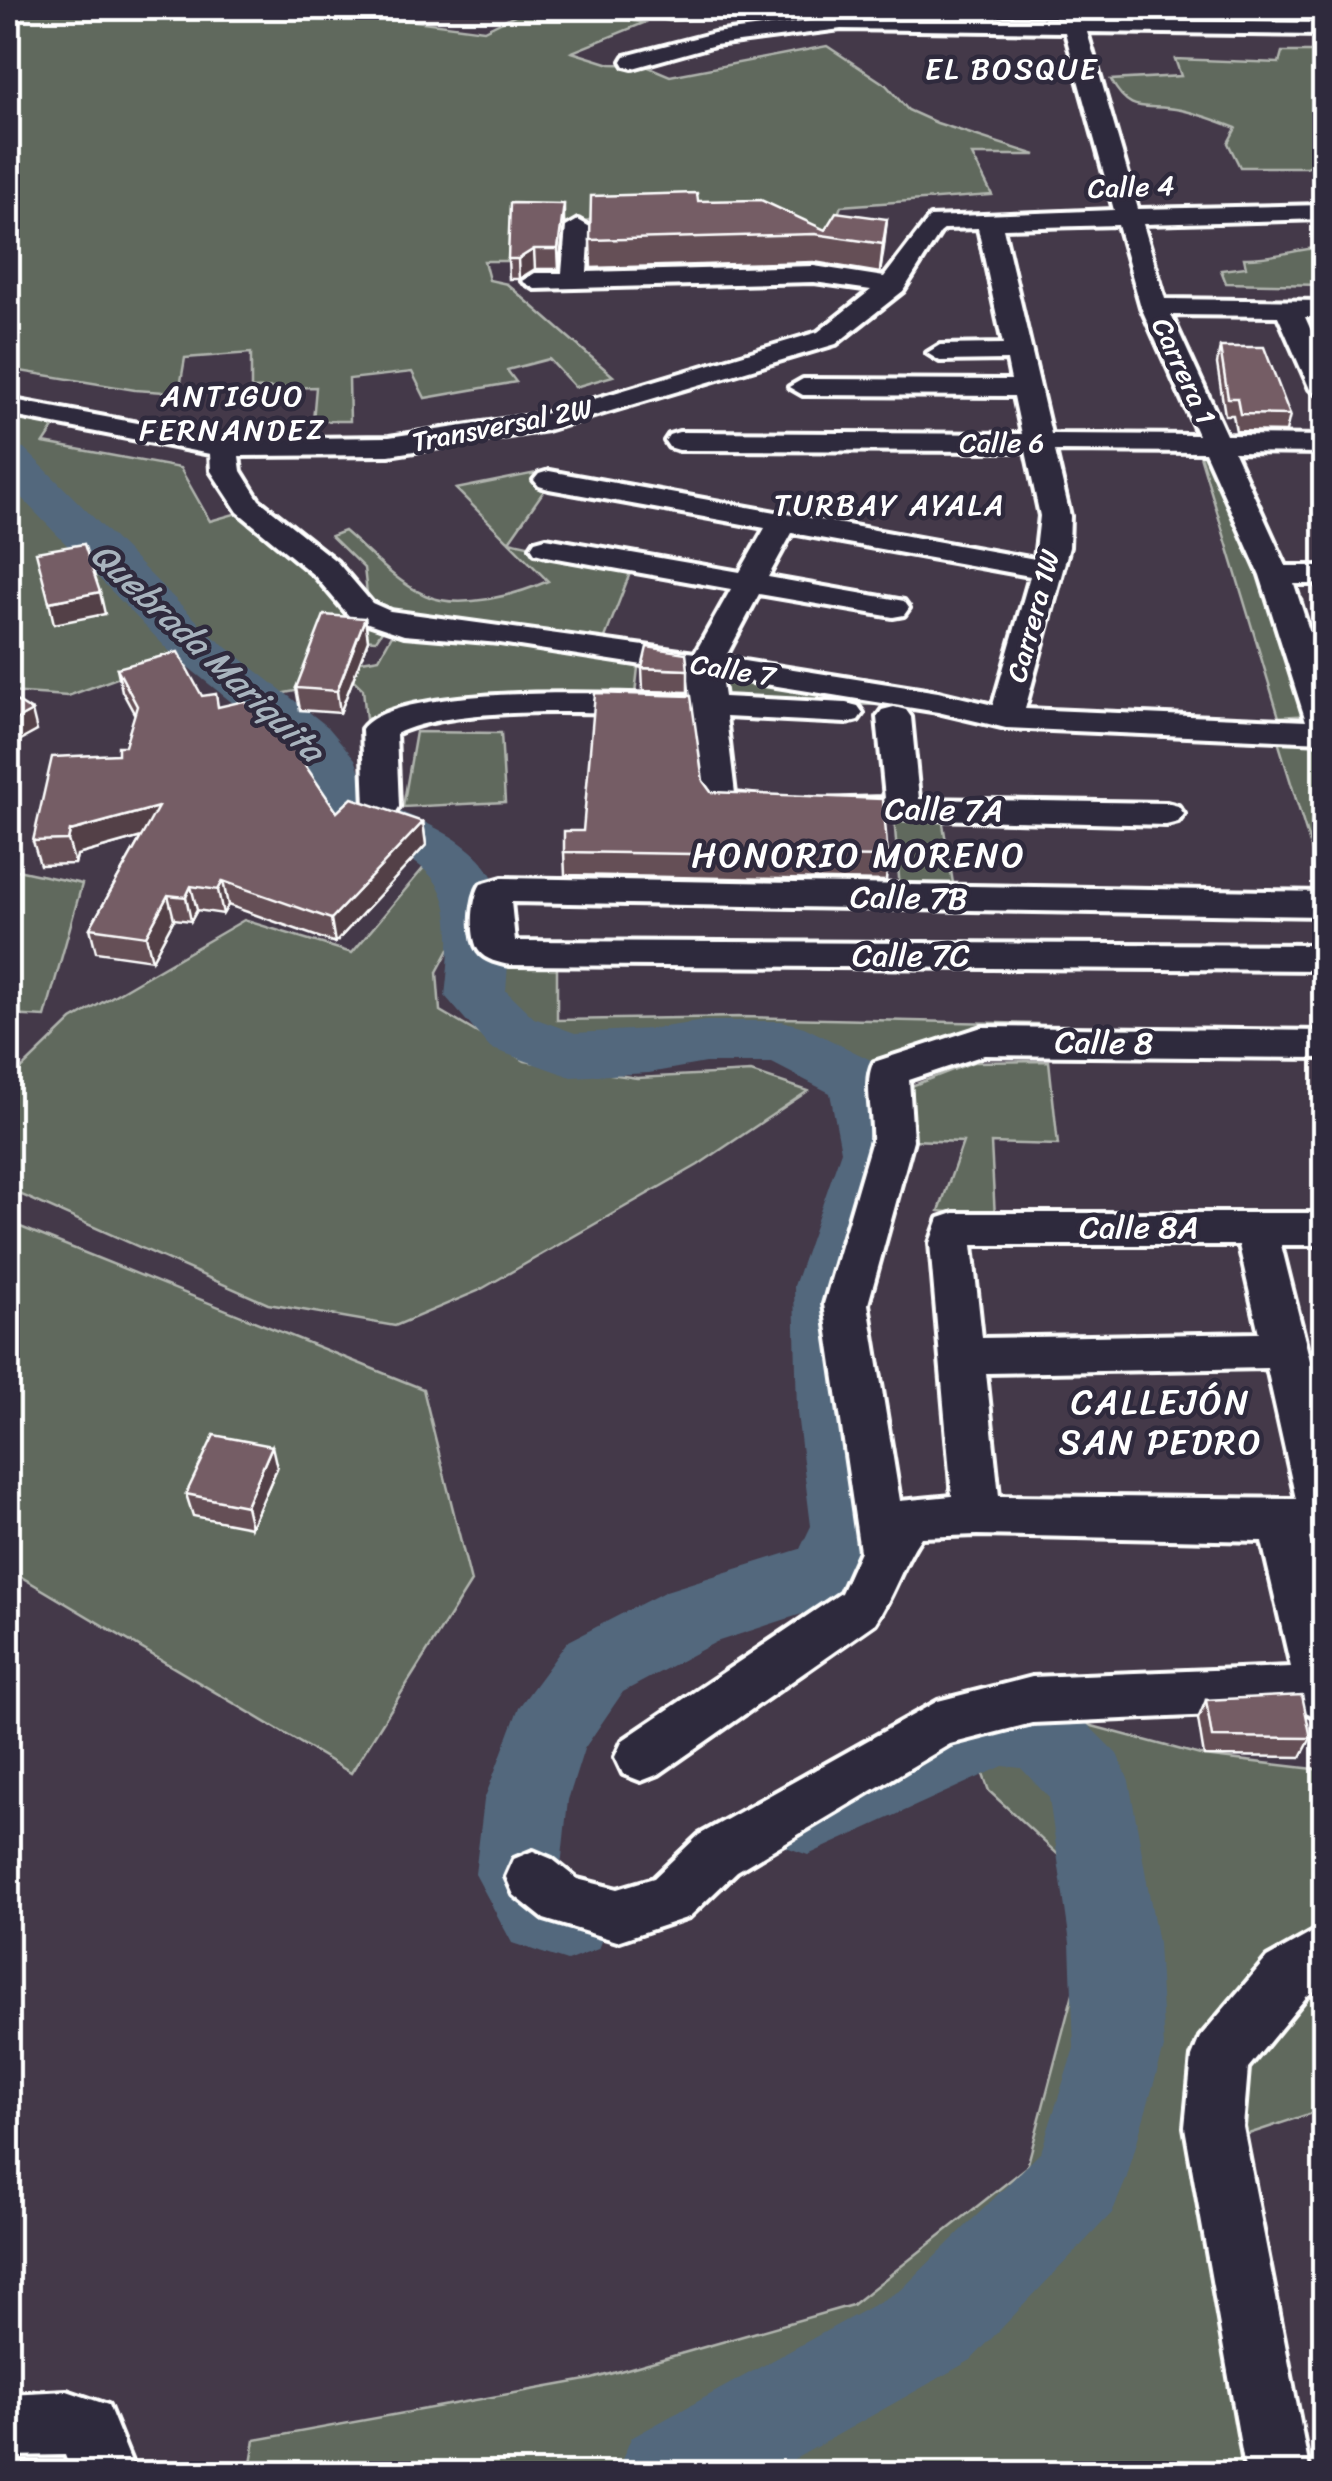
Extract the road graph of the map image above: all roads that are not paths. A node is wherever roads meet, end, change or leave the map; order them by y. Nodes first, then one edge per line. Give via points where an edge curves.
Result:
1 (1072, 17) edge
2 (1324, 28) edge
3 (634, 60) dead end
4 (1324, 212) edge
5 (1126, 217) junction
6 (989, 221) junction
7 (939, 222) joint
8 (578, 227) dead end
9 (574, 280) junction
10 (535, 281) dead end
11 (894, 286) junction
12 (1154, 307) junction
13 (1288, 309) junction
14 (1324, 309) edge
15 (940, 352) dead end
16 (1018, 352) junction
17 (802, 388) dead end
18 (1026, 388) junction
19 (1324, 389) edge
20 (8, 408) edge
21 (679, 441) dead end
22 (1216, 441) junction
23 (1039, 443) junction
24 (1324, 444) edge
25 (224, 448) junction
26 (548, 480) dead end
27 (783, 522) junction
28 (546, 547) dead end
29 (1047, 570) junction
30 (1275, 575) junction
31 (1324, 575) edge
32 (748, 584) junction
33 (892, 608) dead end
34 (704, 666) junction
35 (708, 703) junction
36 (894, 717) junction
37 (1006, 718) junction
38 (1324, 729) edge
39 (382, 807) edge
40 (903, 809) junction
41 (1166, 814) dead end
42 (1324, 904) edge
43 (499, 950) joint
44 (1324, 958) edge
45 (1324, 1044) edge
46 (1256, 1228) junction
47 (1324, 1229) edge
48 (1283, 1350) junction
49 (962, 1356) junction
50 (977, 1515) junction
51 (1281, 1521) junction
52 (884, 1551) junction
53 (1323, 1693) edge
54 (640, 1757) dead end
55 (532, 1877) dead end
56 (1324, 1953) edge
57 (8, 2425) edge
58 (104, 2474) edge
59 (1278, 2474) edge

1 - 2 street
1 - 3 street via 841,23 714,39
1 - 5 street, Carrera 1
4 - 5 street, Calle 4
5 - 6 street, Calle 4
5 - 12 street, Carrera 1
6 - 7 street, Calle 4
6 - 16 street, Carrera 1W
7 - 11 street, Transversal 2W
8 - 9 street
9 - 10 street
9 - 11 street via 814,274
11 - 25 street, Transversal 2W via 827,338 547,422 390,446
12 - 13 street
12 - 22 street, Carrera 1
13 - 14 street
13 - 19 street
15 - 16 street
16 - 18 street, Carrera 1W
17 - 18 street
18 - 23 street, Carrera 1W
20 - 25 street, Transversal 2W
21 - 23 street, Calle 6
22 - 23 street, Calle 6
22 - 24 street, Calle 6
22 - 30 street, Carrera 1
23 - 29 street, Carrera 1W via 1055,516
25 - 34 street, Calle 7 via 226,472 248,506 316,560 361,610 404,625 500,633
26 - 27 street
27 - 29 street
27 - 32 street
28 - 32 street
29 - 37 street, Carrera 1W
30 - 31 street
30 - 38 street, Carrera 1
32 - 33 street
32 - 34 street
34 - 35 street
34 - 37 street, Calle 7
35 - 36 street
35 - 39 street via 446,708 402,715 379,729
35 - 40 street, Calle 7A via 722,804
36 - 37 street
36 - 40 street
37 - 38 street, Calle 7
40 - 41 street, Calle 7A
42 - 43 street, Calle 7B via 494,892
43 - 44 street, Calle 7C
45 - 52 street, Calle 8 via 982,1042 888,1072 891,1146 846,1304
46 - 47 street, Calle 8A
46 - 48 street
46 - 49 street, Calle 8A via 954,1230
48 - 49 street
48 - 51 street via 1320,1493 1317,1517
49 - 50 street
50 - 51 street
50 - 52 street via 908,1518
51 - 53 street
52 - 54 street via 858,1608
53 - 55 street via 1032,1700 938,1724 718,1853 670,1899 617,1914 563,1901
56 - 59 street via 1287,1978 1220,2057 1214,2127
57 - 58 street via 86,2427

